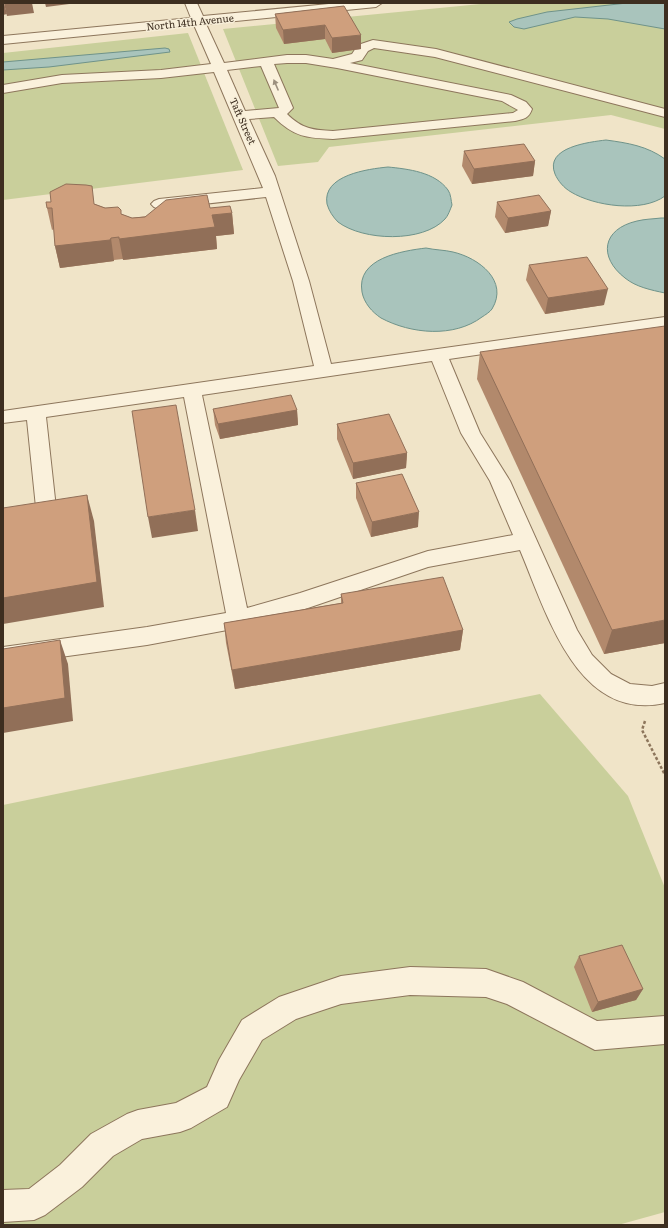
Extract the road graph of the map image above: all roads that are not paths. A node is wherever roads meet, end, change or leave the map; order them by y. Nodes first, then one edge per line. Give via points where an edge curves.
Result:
1 (191, 3) edge
2 (376, 3) edge
3 (199, 21) junction
4 (3, 40) edge
5 (266, 61) junction
6 (334, 63) junction
7 (220, 67) junction
8 (3, 89) edge
9 (282, 111) junction
10 (665, 113) edge
11 (240, 114) junction
12 (272, 192) junction
13 (158, 204) edge
14 (665, 322) edge
15 (438, 355) junction
16 (324, 371) junction
17 (192, 390) junction
18 (36, 412) junction
19 (3, 417) edge
20 (47, 517) edge
21 (527, 541) junction
22 (238, 619) junction
23 (3, 656) edge
24 (659, 694) edge
25 (665, 1030) edge
26 (3, 1206) edge

1 - 3 street, Taft Street
2 - 3 street, North 14th Avenue
3 - 4 street, North 14th Avenue
3 - 7 street, Taft Street
5 - 6 street via 306,59
5 - 7 street
9 -> 5 street
6 - 9 street via 506,98 525,109 523,114 515,117 332,135 312,134 292,127
6 - 10 street via 357,57 363,48 373,44 436,53
7 - 8 street via 161,74 62,79
7 - 11 street, Taft Street
9 - 11 street
11 - 12 street, Taft Street
12 - 13 street
12 - 16 street, Taft Street
14 - 15 street
15 - 16 street
15 - 21 street via 471,433 500,481
16 - 17 street
17 - 18 street
17 - 22 street
18 - 19 street
18 - 20 street
21 - 22 street via 415,563 343,588
21 - 24 street via 567,634 584,662 603,681 627,693
22 - 23 street
25 - 26 street via 595,1036 512,992 486,983 410,981 341,990 290,1007 252,1030 217,1097 180,1117 138,1125 102,1145 71,1176 34,1204

